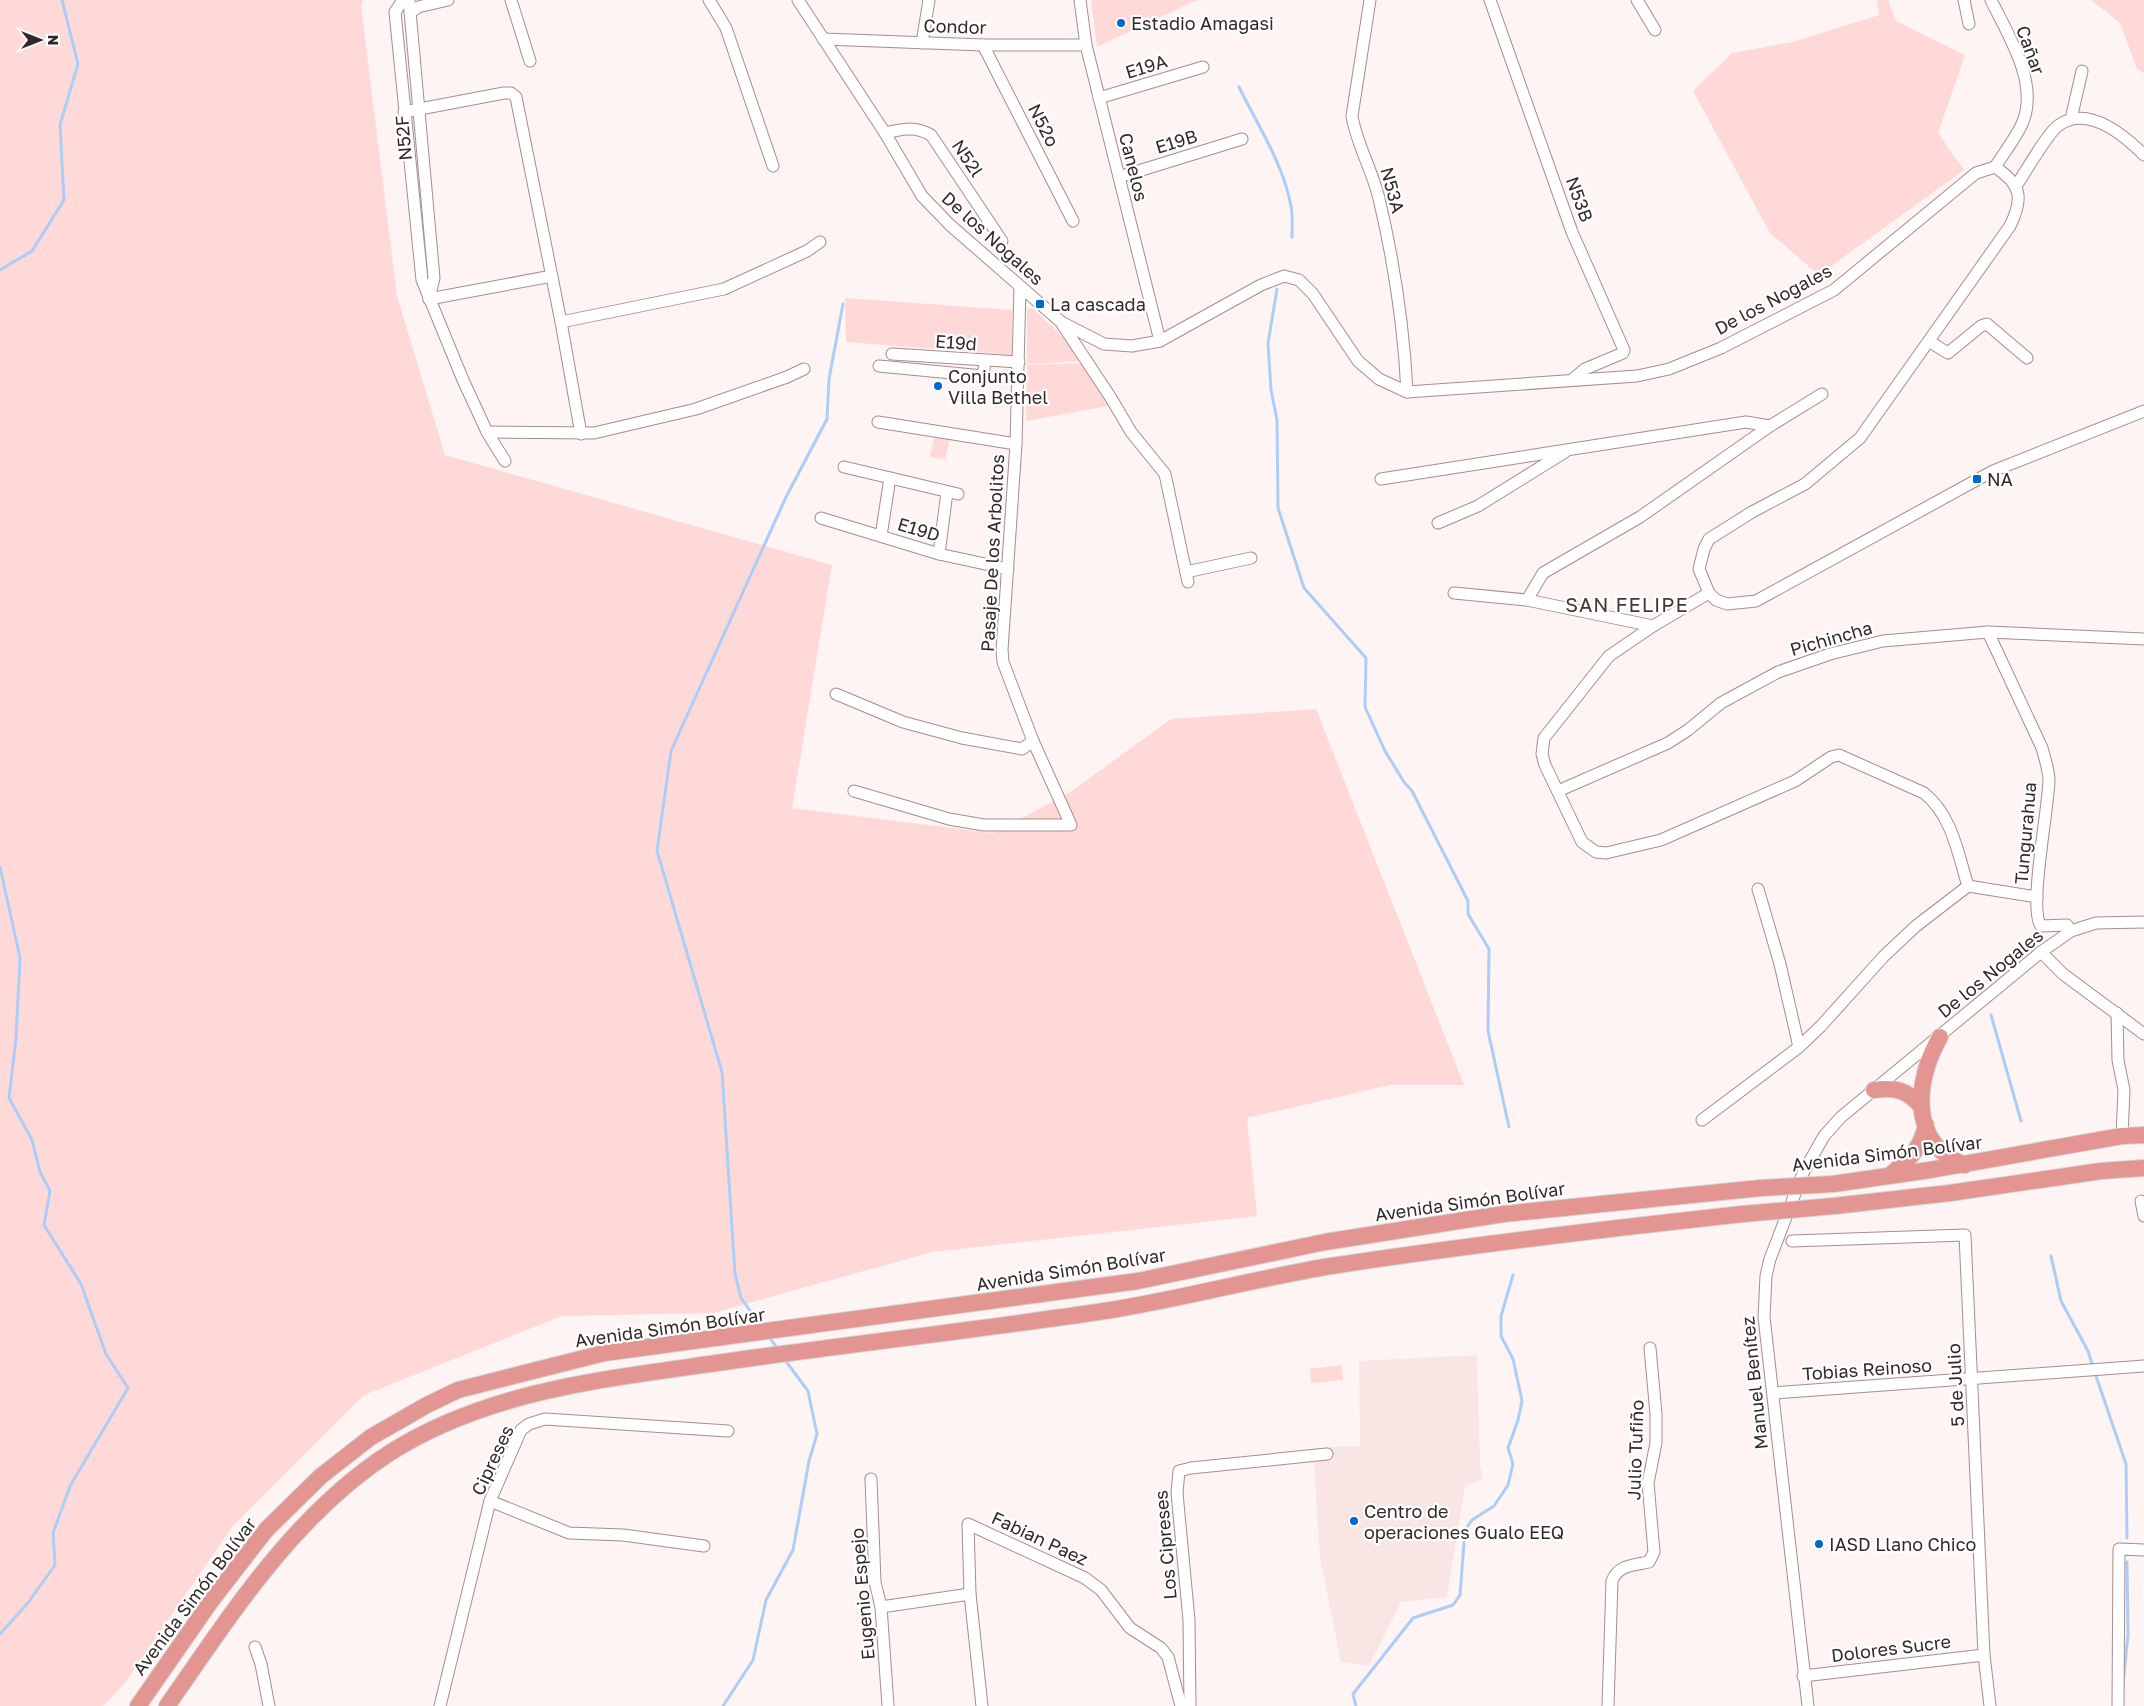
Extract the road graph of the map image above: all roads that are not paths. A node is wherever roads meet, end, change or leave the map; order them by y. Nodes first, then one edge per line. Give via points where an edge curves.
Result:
1 (403, 0) edge
2 (409, 0) edge
3 (448, 0) edge
4 (511, 0) edge
5 (709, 0) edge
6 (930, 0) edge
7 (1080, 0) edge
8 (1370, 0) edge
9 (1490, 0) edge
10 (1637, 0) edge
11 (1964, 0) edge
12 (1991, 0) edge
13 (802, 2) edge
14 (410, 13) junction
15 (1969, 24) dead end
16 (1655, 30) dead end
17 (823, 39) junction
18 (922, 43) junction
19 (983, 45) junction
20 (1086, 45) junction
21 (530, 61) dead end
22 (1204, 67) dead end
23 (2082, 71) dead end
24 (1099, 98) junction
25 (418, 110) junction
26 (404, 112) junction
27 (2071, 119) junction
28 (885, 133) junction
29 (1242, 139) dead end
30 (2144, 154) edge
31 (773, 166) dead end
32 (1995, 167) junction
33 (1119, 177) junction
34 (2016, 186) junction
35 (1073, 221) dead end
36 (1002, 241) dead end
37 (820, 242) dead end
38 (552, 276) junction
39 (1020, 288) junction
40 (429, 299) junction
41 (561, 322) junction
42 (1061, 322) junction
43 (1160, 341) junction
44 (1930, 342) junction
45 (892, 354) dead end
46 (2027, 358) dead end
47 (985, 362) junction
48 (1019, 362) junction
49 (879, 366) dead end
50 (804, 369) dead end
51 (1573, 379) junction
52 (1407, 392) junction
53 (1822, 394) dead end
54 (2144, 411) edge
55 (878, 422) dead end
56 (1770, 426) junction
57 (487, 432) junction
58 (581, 434) junction
59 (1016, 444) junction
60 (1571, 449) junction
61 (505, 461) dead end
62 (844, 466) dead end
63 (890, 478) junction
64 (1381, 479) dead end
65 (821, 518) dead end
66 (1438, 523) dead end
67 (880, 536) junction
68 (939, 554) junction
69 (1252, 558) dead end
70 (1008, 569) junction
71 (1454, 593) dead end
72 (1709, 593) junction
73 (1527, 600) junction
74 (1653, 626) junction
75 (1988, 632) junction
76 (2144, 639) edge
77 (836, 694) dead end
78 (1033, 742) junction
79 (854, 791) dead end
80 (1558, 791) junction
81 (1968, 886) junction
82 (1758, 889) dead end
83 (2037, 897) junction
84 (2144, 922) edge
85 (2071, 931) junction
86 (2041, 952) junction
87 (2117, 1013) junction
88 (2144, 1034) edge
89 (1940, 1037) junction
90 (1799, 1047) junction
91 (1874, 1090) junction
92 (1922, 1106) junction
93 (1702, 1120) dead end
94 (1926, 1125) junction
95 (2144, 1135) edge
96 (2122, 1136) junction
97 (1965, 1164) junction
98 (2144, 1168) edge
99 (1887, 1177) junction
100 (2141, 1201) dead end
101 (2144, 1216) edge
102 (1792, 1241) dead end
103 (1650, 1348) dead end
104 (2144, 1366) edge
105 (1972, 1379) junction
106 (1773, 1393) junction
107 (728, 1431) dead end
108 (1327, 1454) dead end
109 (871, 1479) dead end
110 (490, 1501) junction
111 (704, 1546) dead end
112 (2144, 1550) edge
113 (970, 1594) junction
114 (880, 1607) junction
115 (255, 1647) dead end
116 (1984, 1655) junction
117 (1803, 1676) junction
118 (138, 1706) edge
119 (167, 1706) edge
120 (269, 1706) edge
121 (440, 1706) edge
122 (888, 1706) edge
123 (982, 1706) edge
124 (1181, 1706) edge
125 (1190, 1706) edge
126 (1608, 1706) edge
127 (1808, 1706) edge
128 (1990, 1706) edge
129 (2118, 1706) edge

1 - 26 street, N52F via 395,12
2 - 14 street, N52F
3 - 14 street
4 - 21 street
5 - 31 street via 726,28
6 - 18 street
7 - 20 street, Canelos
8 - 52 street, N53A via 1352,116 1380,203 1404,347
9 - 51 street, N53B via 1572,232 1624,350 1585,369
10 - 16 street
11 - 15 street
12 - 32 street, Cañar via 2015,50 2026,82 2027,102 2022,124
13 - 17 street, De los Nogales
14 - 25 street, N52F
17 - 18 street, Condor
17 - 28 street, De los Nogales
18 - 19 street, Condor
19 - 20 street, Condor
19 - 35 street, N52o
20 - 24 street, Canelos
22 - 24 street, E19A
23 - 27 street
24 - 33 street, Canelos
25 - 26 street
25 - 38 street via 504,93 516,97
25 - 40 street, N52F via 434,278
26 - 40 street, N52F via 422,280
27 - 30 street via 2095,121 2124,135
27 - 34 street via 2057,126
28 - 36 street, N52l via 908,128 931,134
28 - 39 street, De los Nogales via 922,196
29 - 33 street, E19B
32 - 34 street
32 - 51 street, De los Nogales via 1976,173 1834,290 1721,348 1652,374
33 - 43 street, Canelos
34 - 44 street via 2018,205 2010,226
37 - 41 street via 724,289
38 - 40 street
38 - 41 street
39 - 42 street, De los Nogales
39 - 48 street, Pasaje De los Arbolitos
40 - 57 street, N52F
41 - 58 street
42 - 43 street, De los Nogales via 1104,344 1132,346
42 - 69 street via 1131,432 1165,474 1187,577
43 - 52 street, De los Nogales via 1261,285 1284,276 1299,280 1313,294 1358,361 1379,379
44 - 46 street via 1948,353 1987,324
44 - 72 street via 1872,424 1847,451 1805,484 1752,512 1709,540 1699,569
45 - 47 street, E19d
47 - 48 street, E19d
47 - 49 street via 982,376
48 - 59 street, Pasaje De los Arbolitos
50 - 58 street via 696,410
51 - 52 street, De los Nogales
53 - 56 street
54 - 72 street via 1993,471 1756,601 1727,604
55 - 59 street
56 - 60 street via 1746,422
56 - 73 street via 1640,517 1543,574
57 - 58 street
57 - 61 street, N52F
59 - 70 street, Pasaje De los Arbolitos
60 - 64 street
60 - 66 street via 1478,506
62 - 63 street
63 - 67 street
63 - 68 street via 953,493
65 - 67 street, E19D
67 - 68 street, E19D
68 - 70 street, E19D
70 - 78 street, Pasaje De los Arbolitos via 1003,662
71 - 73 street
72 - 74 street
73 - 74 street
74 - 80 street via 1600,665 1544,738 1542,754
75 - 76 street, Pichincha
75 - 80 street, Pichincha via 1884,641 1830,654 1778,672 1721,703 1668,743
75 - 83 street, Tungurahua via 2047,764 2048,793
77 - 78 street via 903,722 962,738 1022,749
78 - 79 street, Pasaje De los Arbolitos via 1071,825 984,826 949,820
80 - 81 street via 1582,842 1596,852 1615,853 1661,840 1795,781 1831,757 1844,756 1933,800 1951,831
81 - 83 street
81 - 90 street via 1916,926 1884,956
82 - 90 street
83 - 85 street, Tungurahua via 2041,926 2063,924
84 - 85 street, De los Nogales via 2096,923
85 - 86 street, De los Nogales
86 - 87 street via 2063,974
86 - 89 street, De los Nogales
87 - 88 street
87 - 96 street via 2118,1060 2124,1090
89 - 91 street, De los Nogales
89 - 92 highway via 1925,1070
90 - 93 street
91 - 92 highway via 1891,1087 1902,1090
91 - 106 street, Manuel Benítez via 1841,1117 1811,1157 1770,1259 1764,1317
92 - 94 highway
94 - 97 highway via 1940,1151
94 - 99 highway via 1920,1147
95 - 96 highway, Avenida Simón Bolívar
96 - 97 highway, Avenida Simón Bolívar
97 - 99 highway, Avenida Simón Bolívar
98 - 119 highway, bridge via 2100,1171 1950,1193 1494,1242 1326,1267 1113,1309 596,1380 492,1404 434,1429 388,1454 344,1487 287,1544 238,1605
99 - 118 highway, Avenida Simón Bolívar, bridge via 1503,1214 1325,1242 1138,1281 604,1354 458,1390 371,1437 321,1476 266,1530 211,1601
100 - 101 street
102 - 105 street, 5 de Julio via 1965,1235
103 - 126 street, Julio Tufiño via 1656,1414 1656,1443 1648,1483 1654,1552 1649,1562 1621,1568 1612,1581
104 - 105 street, Tobias Reinoso
105 - 106 street, Tobias Reinoso
105 - 116 street, 5 de Julio
106 - 117 street, Manuel Benítez
107 - 110 street, Cipreses via 536,1420 521,1430
108 - 125 street, Los Cipreses via 1179,1471 1177,1493 1189,1620
109 - 114 street, Eugenio Espejo via 875,1582
110 - 111 street via 570,1533 623,1535
110 - 121 street, Cipreses
112 - 129 street via 2119,1549
113 - 114 street
113 - 123 street, Fabian Paez
113 - 124 street, Fabian Paez via 968,1524 1085,1578 1101,1590 1130,1628 1161,1648 1168,1657
114 - 122 street, Eugenio Espejo
115 - 120 street via 262,1664
116 - 117 street, Dolores Sucre
116 - 128 street, 5 de Julio
117 - 127 street, Manuel Benítez

